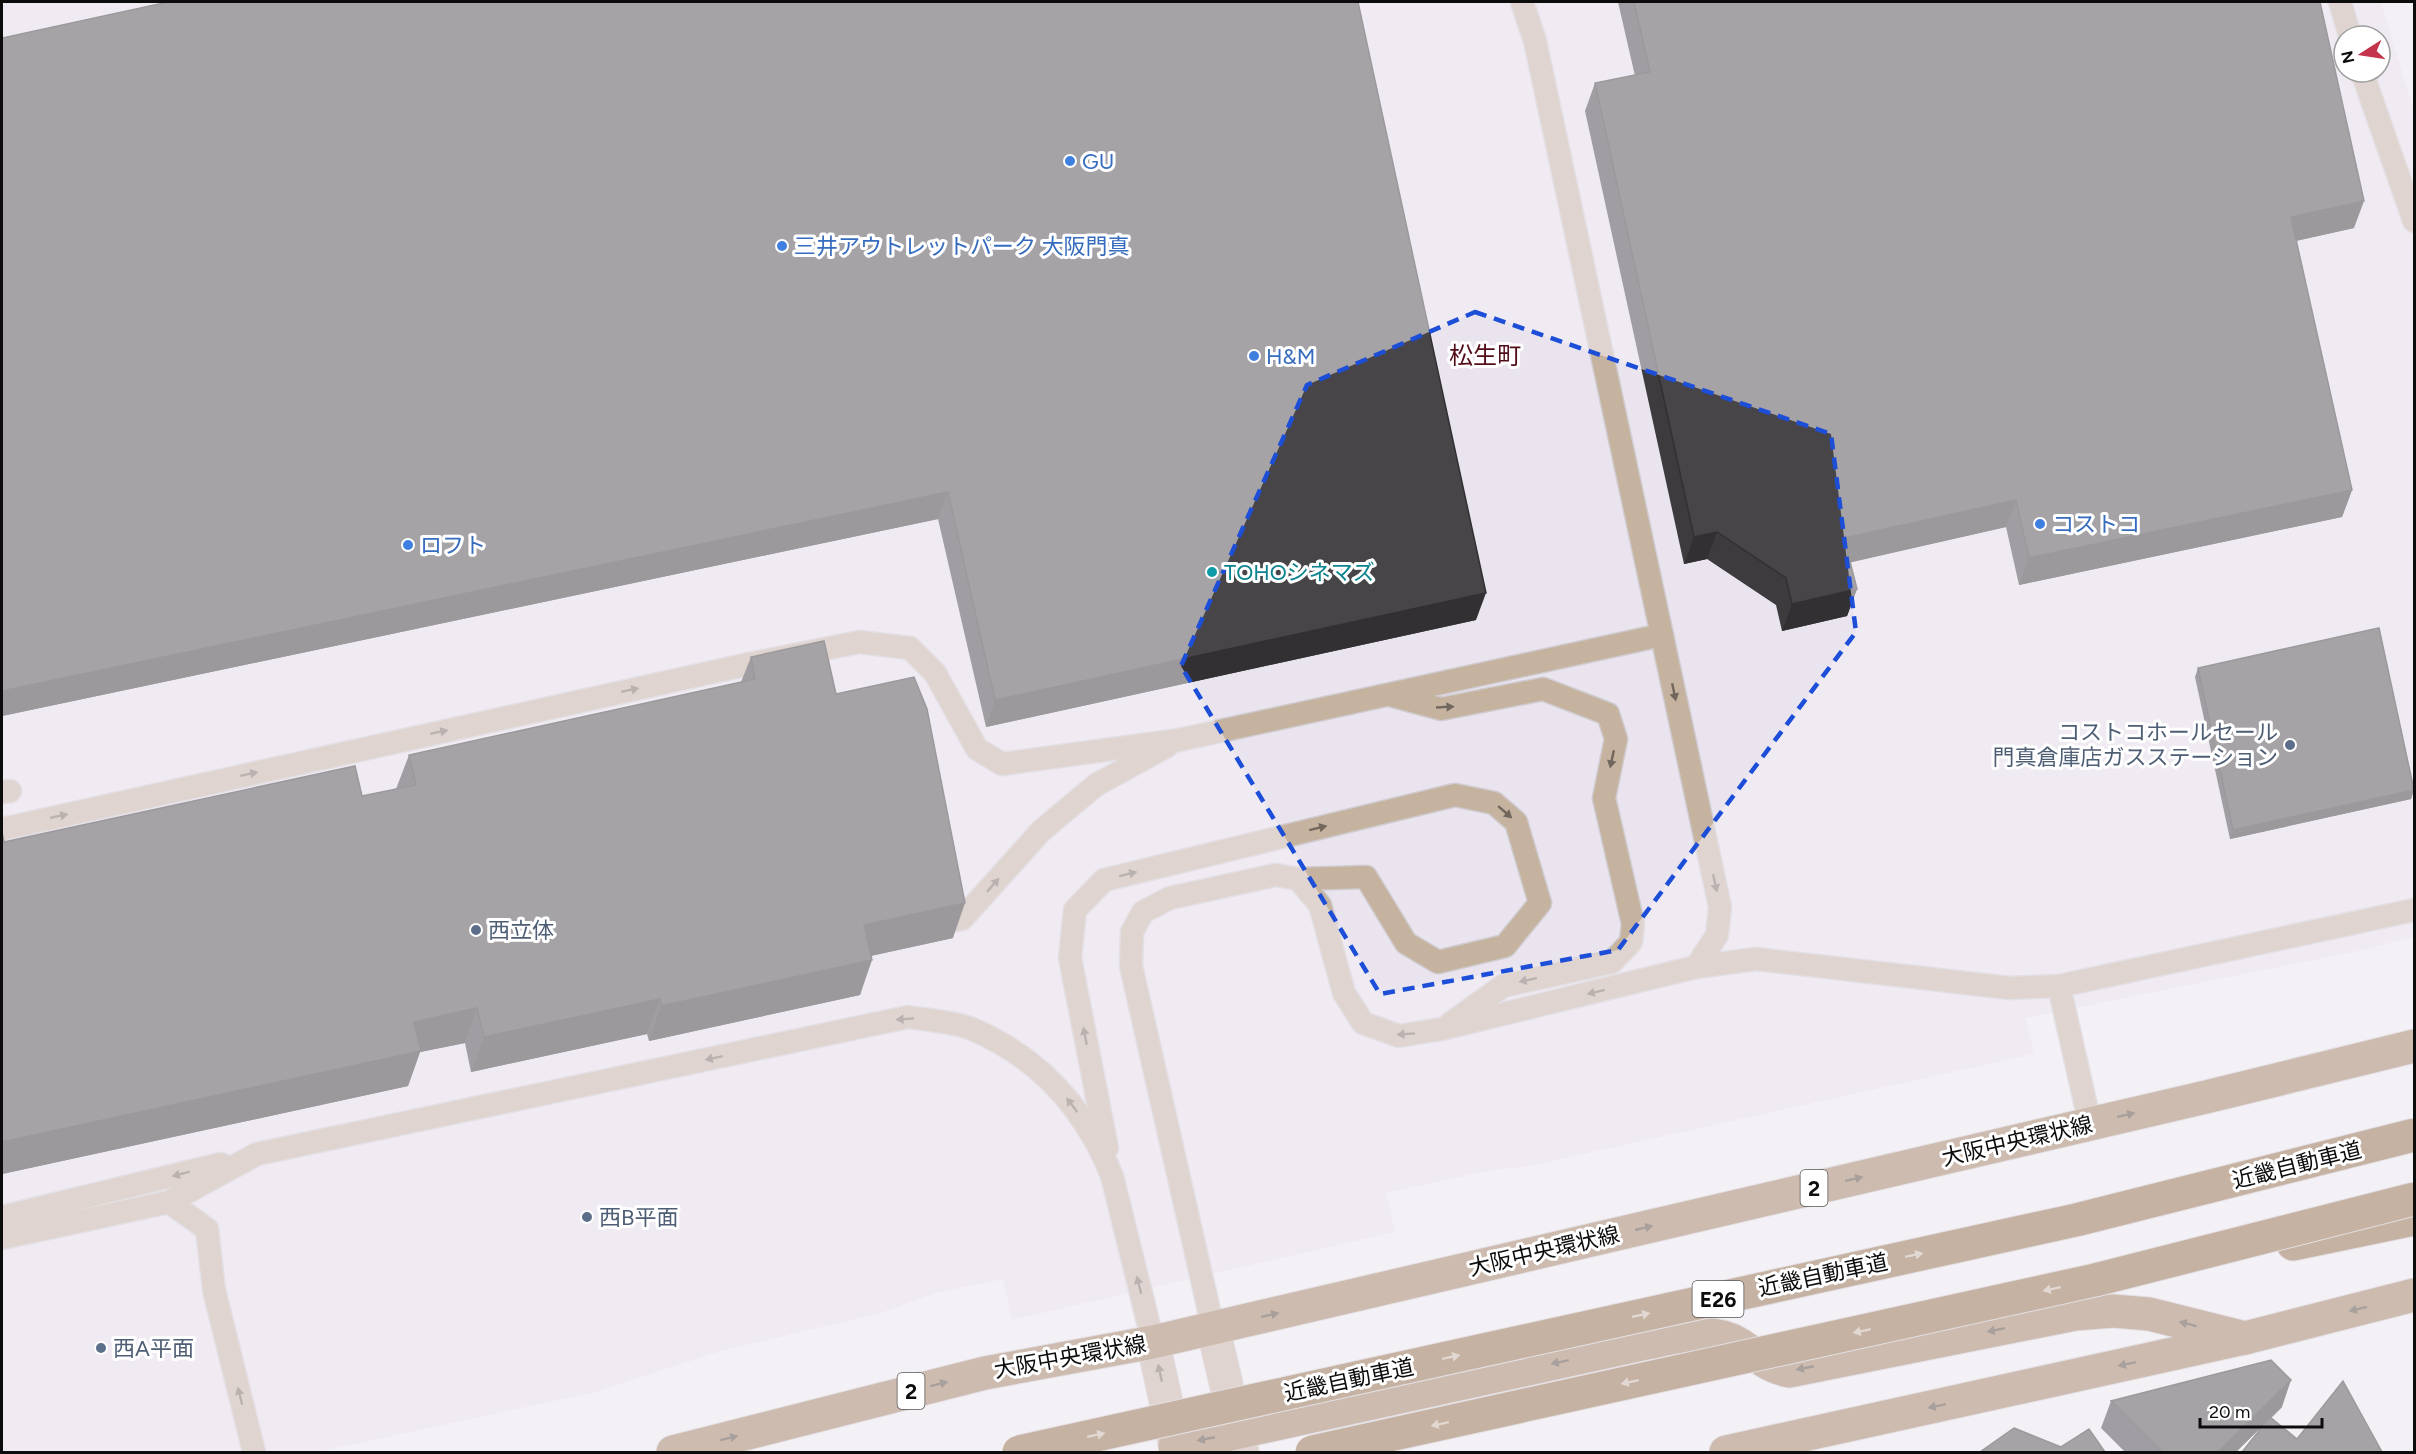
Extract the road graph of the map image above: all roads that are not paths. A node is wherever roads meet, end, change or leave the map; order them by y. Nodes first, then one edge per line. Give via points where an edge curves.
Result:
1 (1522, 2) edge
2 (2340, 2) edge
3 (2346, 24) edge
4 (2366, 84) edge
5 (2415, 221) edge
6 (1662, 635) junction
7 (749, 664) junction
8 (1389, 694) junction
9 (700, 698) edge
10 (1179, 740) junction
11 (310, 781) edge
12 (186, 810) edge
13 (2, 829) edge
14 (72, 835) edge
15 (2, 846) edge
16 (1298, 879) junction
17 (2415, 910) edge
18 (950, 921) edge
19 (1696, 967) junction
20 (2059, 986) junction
21 (1441, 1029) junction
22 (2415, 1046) edge
23 (2090, 1124) junction
24 (2415, 1135) edge
25 (257, 1154) junction
26 (1112, 1176) junction
27 (2415, 1199) edge
28 (169, 1202) junction
29 (2, 1217) edge
30 (2415, 1219) edge
31 (2, 1238) edge
32 (2095, 1280) junction
33 (2415, 1295) edge
34 (1213, 1328) junction
35 (2245, 1338) junction
36 (1153, 1342) junction
37 (1240, 1443) edge
38 (1176, 1449) edge
39 (254, 1452) edge
40 (673, 1452) edge
41 (1019, 1452) edge
42 (1312, 1452) edge
43 (1726, 1452) edge

1 - 6 lane via 1535,41
2 - 3 lane
4 - 5 lane
6 - 8 lane
6 -> 19 lane via 1720,907 1717,935
7 - 9 lane
7 - 10 lane via 860,642 910,648 935,673 977,749 1002,764
13 -> 7 lane
8 - 10 lane
8 -> 21 lane via 1441,709 1543,689 1608,714 1616,738 1604,798 1633,924 1631,942 1612,962 1503,986
18 -> 10 lane via 962,919 1041,831 1096,785
11 - 12 lane via 299,780
14 - 15 lane
21 -> 16 lane via 1399,1036 1363,1023 1344,993 1320,905
26 -> 16 lane via 1070,958 1075,910 1104,880 1455,795 1494,803 1516,822 1540,903 1505,945 1438,962 1406,943 1366,877
16 - 34 lane via 1276,875 1170,898 1143,912 1132,932 1131,966
17 - 20 lane
19 - 20 lane via 1756,959 2010,988
19 -> 21 lane
20 - 23 lane
23 -> 22 main road, 大阪中央環状線 / 2
34 -> 23 main road, 大阪中央環状線 / 2
41 -> 24 highway, 近畿自動車道 / E26, bridge via 2064,1222
26 -> 25 lane via 1101,1150 1070,1101 1030,1061 970,1028 908,1017
25 - 28 lane
25 -> 29 lane
36 -> 26 lane
27 - 32 highway, bridge
28 - 31 lane
39 -> 28 lane via 214,1290 207,1229
30 - 32 highway, bridge
32 -> 42 highway, bridge
33 -> 35 main road
34 - 36 main road, 大阪中央環状線 / 2
34 - 37 street
35 -> 37 main road via 2149,1314 2113,1311 2075,1314 1789,1371 1767,1364 1724,1337 1705,1334 1647,1343
35 -> 43 main road
38 -> 36 street
40 -> 36 main road, 大阪中央環状線 / 2 via 985,1373
37 -> 38 main road

